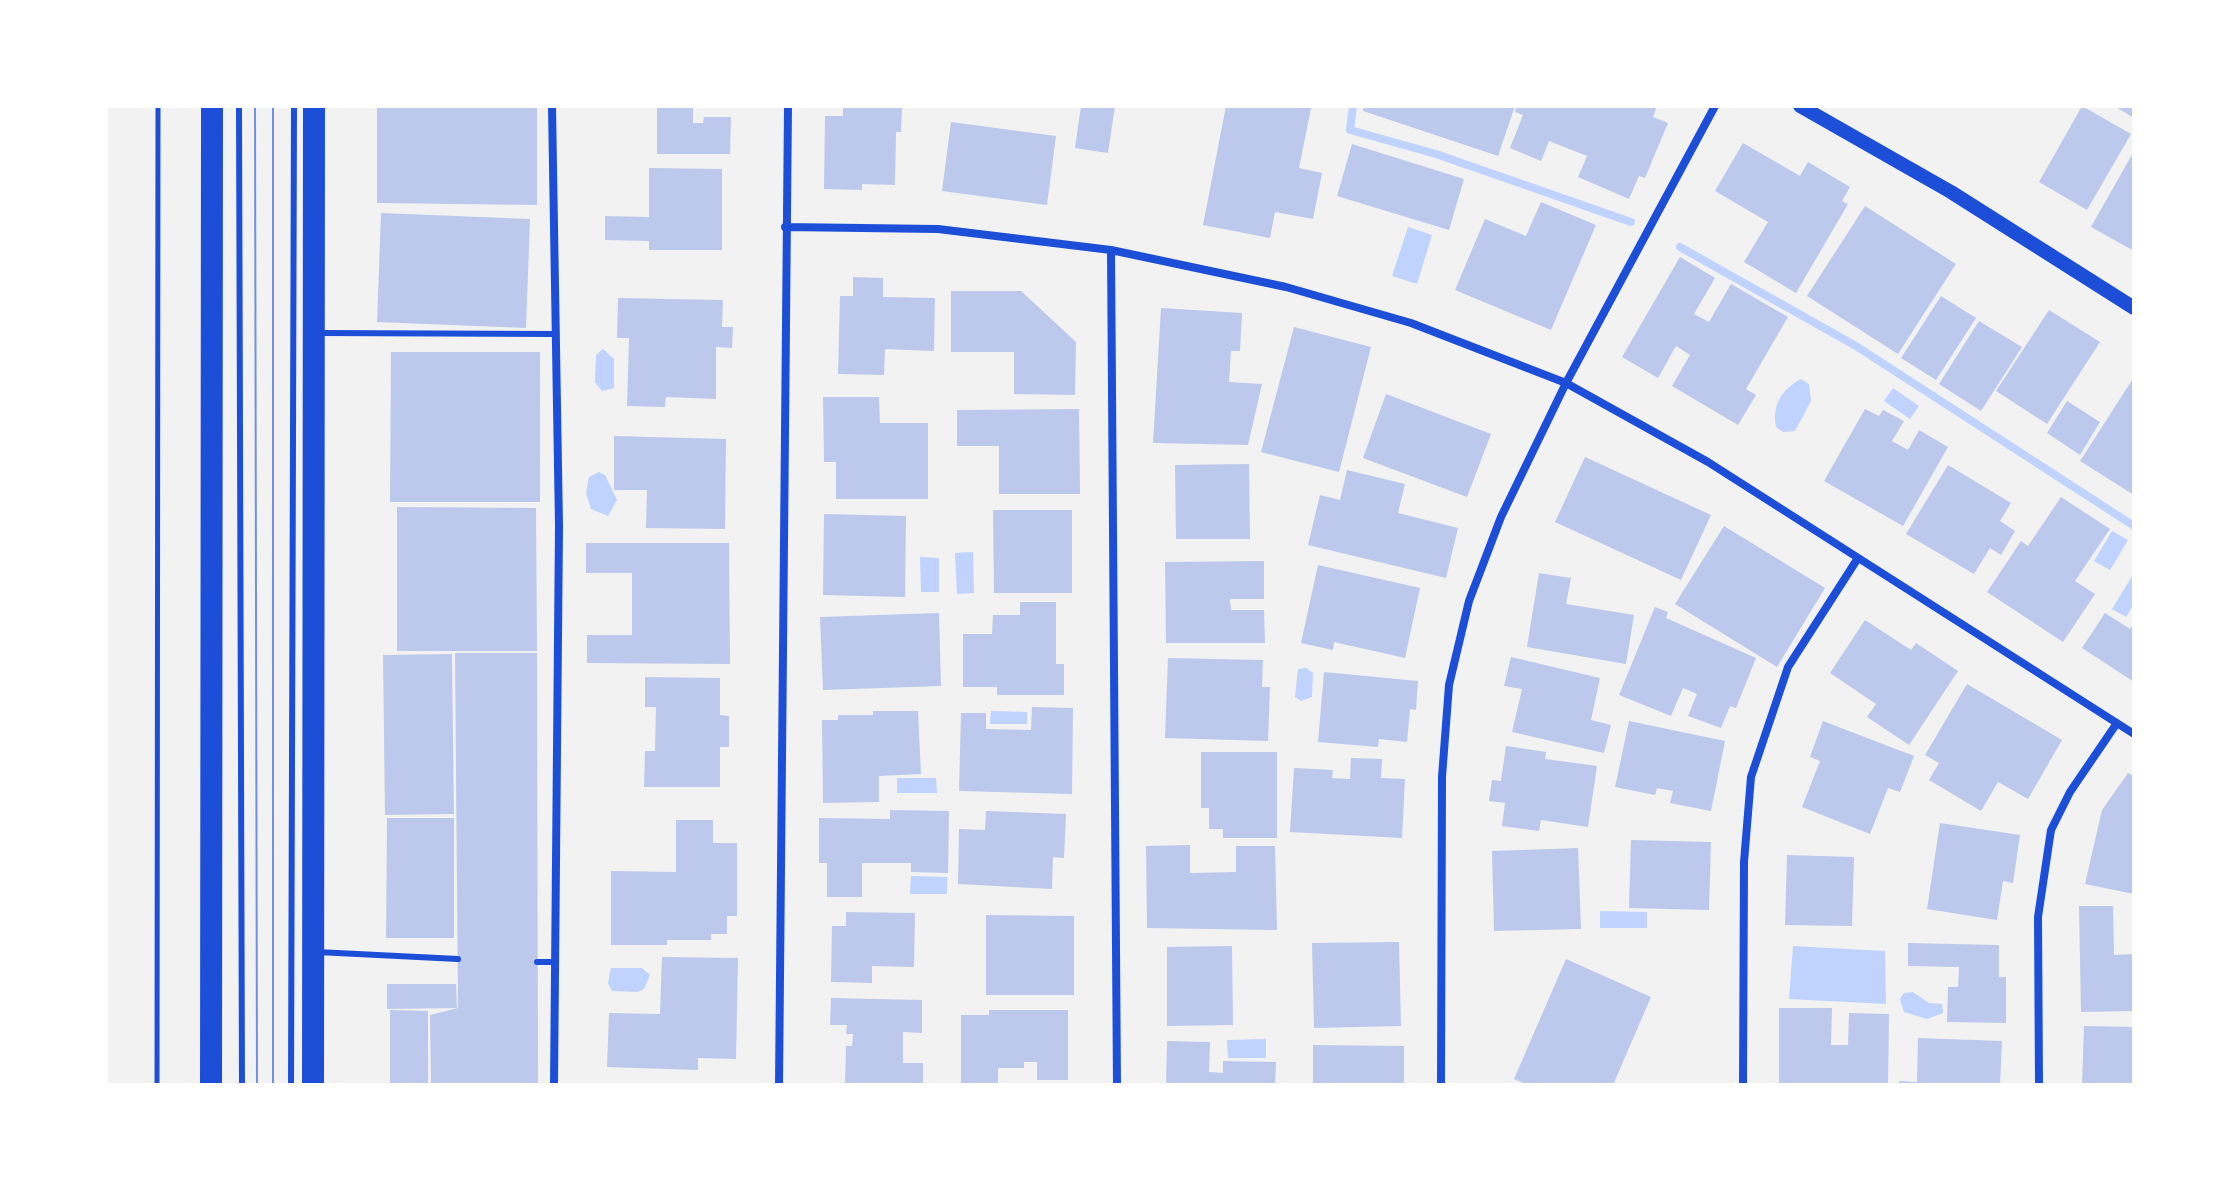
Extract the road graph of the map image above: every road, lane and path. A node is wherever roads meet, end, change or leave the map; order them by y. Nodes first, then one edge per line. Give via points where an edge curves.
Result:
1 (158, 106) edge
2 (212, 106) edge
3 (239, 106) edge
4 (294, 106) edge
5 (314, 106) edge
6 (552, 106) edge
7 (788, 106) edge
8 (1715, 106) edge
9 (1800, 106) edge
10 (785, 227) junction
11 (1111, 250) junction
12 (2134, 308) edge
13 (312, 333) junction
14 (554, 334) junction
15 (1566, 383) junction
16 (1858, 558) junction
17 (2117, 723) junction
18 (2134, 734) edge
19 (313, 952) junction
20 (458, 959) dead end
21 (537, 962) dead end
22 (554, 962) junction
23 (157, 1085) edge
24 (211, 1085) edge
25 (242, 1085) edge
26 (291, 1085) edge
27 (313, 1085) edge
28 (554, 1085) edge
29 (779, 1085) edge
30 (1117, 1085) edge
31 (1441, 1085) edge
32 (1743, 1085) edge
33 (2039, 1085) edge

1 - 23 path
2 - 24 highway
3 - 25 lane
4 - 26 lane
5 - 13 highway
6 - 14 street
7 - 10 street
8 - 15 street
9 - 12 street via 1951,192
10 - 11 street via 938,229
10 - 29 street
11 - 15 street via 1286,287 1411,323
11 - 30 street
13 - 14 lane
13 - 19 highway
14 - 22 street via 559,526
15 - 16 street via 1708,462
15 - 31 street via 1501,517 1469,601 1449,685 1442,777
16 - 17 street
16 - 32 street via 1788,667 1751,777 1744,862
17 - 18 street
17 - 33 street via 2051,830 2038,917
19 - 20 lane
19 - 27 highway
21 - 22 lane
22 - 28 street

